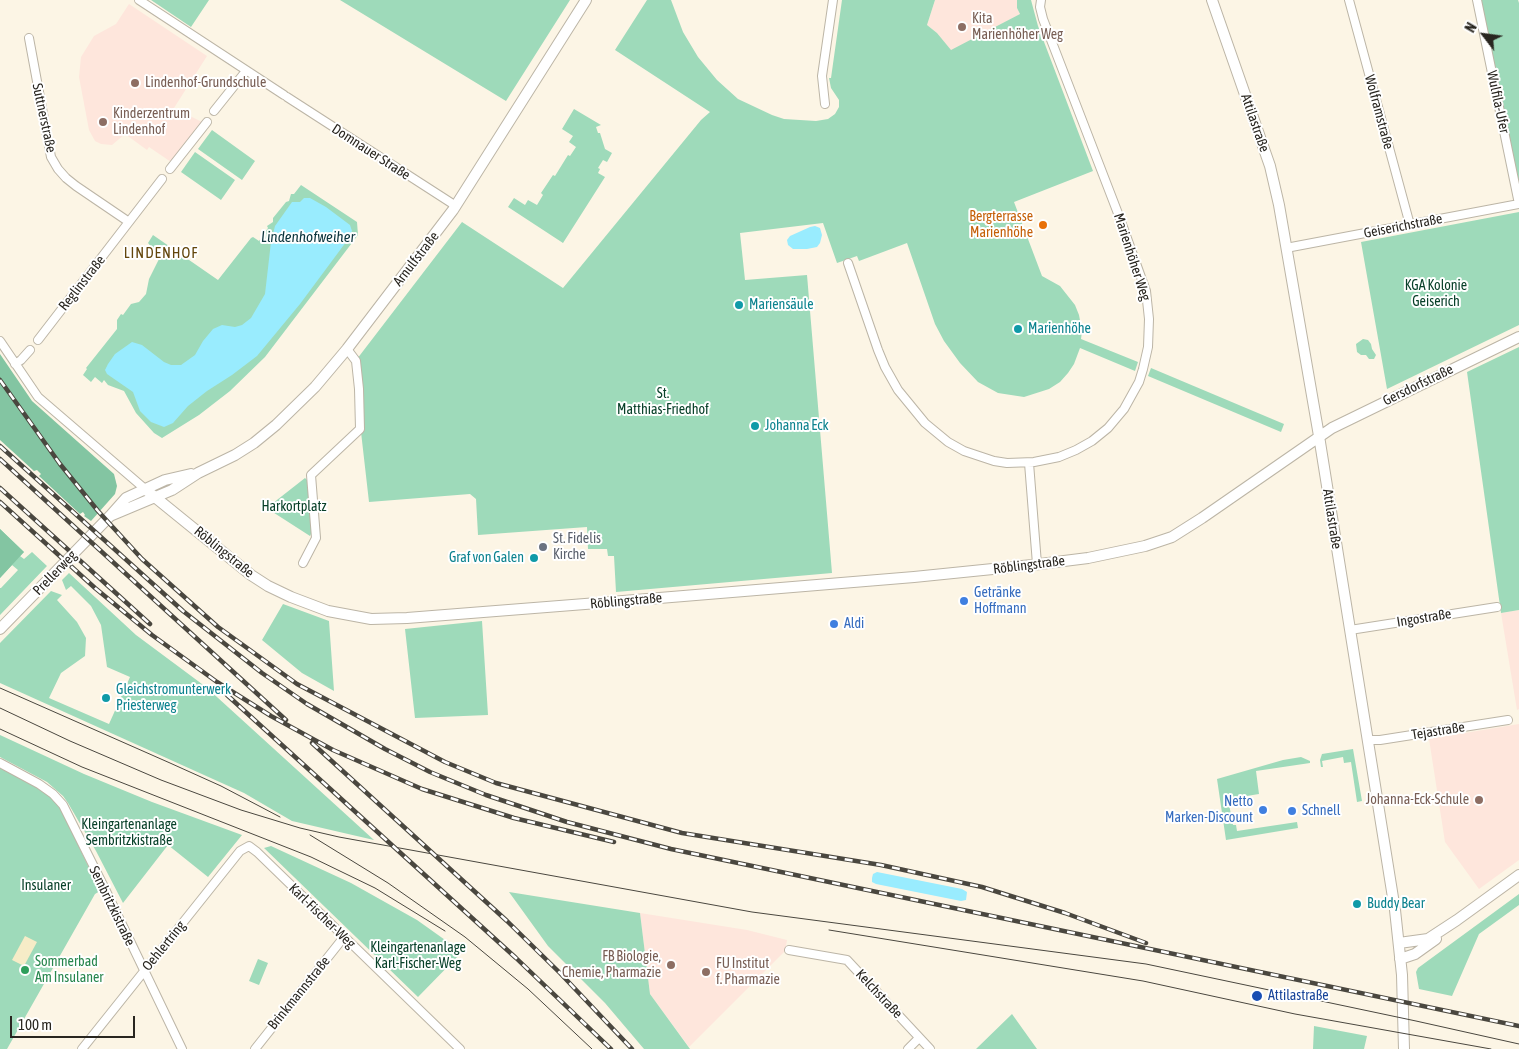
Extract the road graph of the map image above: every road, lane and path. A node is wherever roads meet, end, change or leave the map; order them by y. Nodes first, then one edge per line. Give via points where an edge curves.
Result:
1 (139, 0) edge
2 (586, 0) edge
3 (833, 0) edge
4 (1041, 0) edge
5 (1212, 0) edge
6 (1349, 0) edge
7 (1477, 0) edge
8 (28, 38) dead end
9 (246, 71) junction
10 (825, 104) dead end
11 (214, 112) dead end
12 (206, 122) dead end
13 (170, 169) dead end
14 (162, 179) dead end
15 (1519, 204) edge
16 (456, 206) junction
17 (129, 222) junction
18 (1410, 224) junction
19 (1286, 248) junction
20 (848, 263) dead end
21 (1519, 336) edge
22 (38, 340) dead end
23 (0, 341) edge
24 (347, 349) junction
25 (30, 350) dead end
26 (15, 364) junction
27 (1319, 436) junction
28 (1029, 463) junction
29 (198, 473) junction
30 (145, 489) junction
31 (156, 497) junction
32 (110, 516) junction
33 (303, 563) dead end
34 (1038, 564) junction
35 (1497, 606) dead end
36 (0, 629) edge
37 (1350, 630) junction
38 (1508, 720) dead end
39 (1368, 740) junction
40 (0, 763) edge
41 (248, 846) joint
42 (1519, 875) edge
43 (1458, 920) junction
44 (344, 938) junction
45 (1399, 943) junction
46 (789, 950) dead end
47 (1400, 958) junction
48 (144, 971) junction
49 (920, 1038) junction
50 (457, 1048) edge
51 (82, 1049) edge
52 (182, 1049) edge
53 (255, 1049) edge
54 (908, 1049) edge
55 (930, 1049) edge
56 (1404, 1049) edge

1 - 9 street, Domnauer Straße
2 - 16 main road, Arnulfstraße
3 - 10 street via 822,76
4 - 28 street, Marienhöher Weg via 1043,19 1141,274 1148,306 1149,334 1144,369 1124,409 1112,424 1076,450
5 - 19 main road, Attilastraße via 1272,175
6 - 18 street, Wolframstraße
7 - 15 street, Wulfila-Ufer
8 - 17 street, Suttnerstraße via 51,157 66,178
9 - 11 street
9 - 16 street, Domnauer Straße
12 - 13 street
14 - 17 street, Reglinstraße
15 - 18 street, Geiserichstraße
16 - 24 main road, Arnulfstraße
17 - 22 street, Reglinstraße
18 - 19 street, Geiserichstraße
19 - 27 main road, Attilastraße
20 - 28 street, Marienhöher Weg via 885,367 915,412 936,433 964,451 994,461
21 - 27 main road, Gersdorfstraße
23 - 26 street, Röblingstraße
24 - 29 main road, Arnulfstraße via 316,387 276,425 235,455
24 - 33 street via 356,361 360,430 311,475 316,538
25 - 26 street
26 - 30 street, Röblingstraße via 38,397
27 - 34 main road, Röblingstraße via 1172,537 1088,558
27 - 37 main road, Attilastraße
28 - 34 street
29 - 30 main road, Arnulfstraße via 165,480
29 - 31 main road, Arnulfstraße
30 - 31 main road, Röblingstraße
30 - 32 main road, Prellerweg via 126,498
31 - 32 main road, Prellerweg
31 - 34 main road, Röblingstraße via 268,586 321,608 371,619 623,601
32 - 36 main road, Prellerweg
35 - 37 street, Ingostraße
37 - 39 main road, Attilastraße
38 - 39 street, Tejastraße
39 - 45 main road, Attilastraße
40 - 48 street, Sembritzkistraße via 39,784 63,805
41 - 44 street, Karl-Fischer-Weg
41 - 48 street, Oehlertring via 240,851
42 - 43 main road
43 - 45 main road via 1428,939
43 - 47 main road via 1415,954
44 - 50 street, Karl-Fischer-Weg
44 - 53 street, Brinkmannstraße
45 - 47 main road, Attilastraße
46 - 49 street, Kelchstraße via 847,960
47 - 56 main road, Attilastraße
48 - 51 street, Oehlertring
48 - 52 street, Sembritzkistraße
49 - 54 street
49 - 55 street, Kelchstraße

